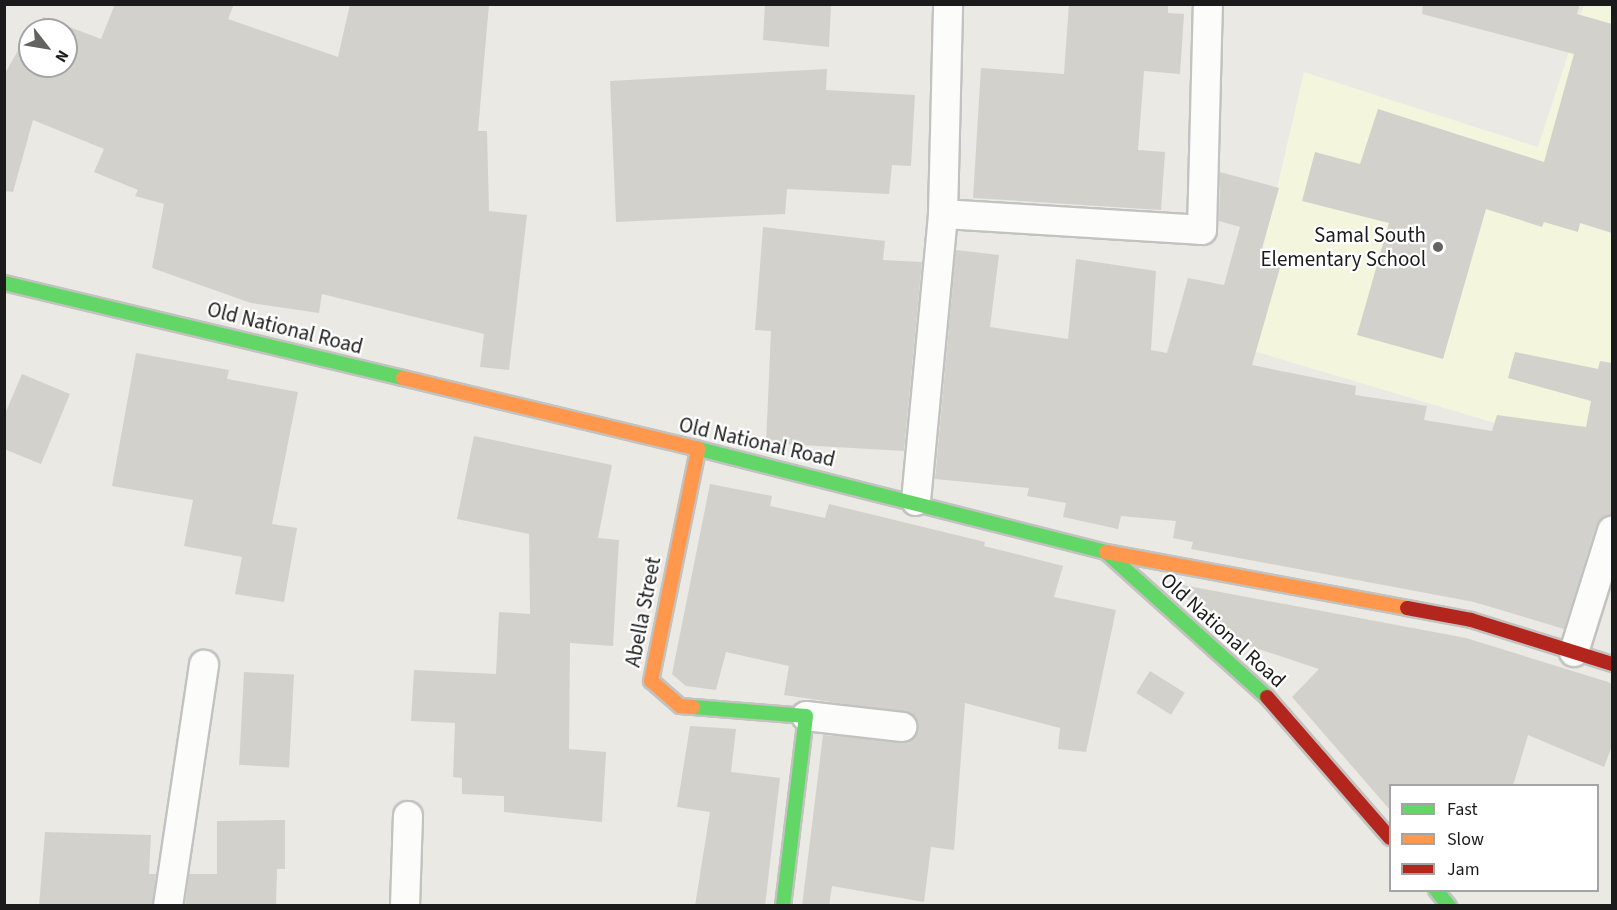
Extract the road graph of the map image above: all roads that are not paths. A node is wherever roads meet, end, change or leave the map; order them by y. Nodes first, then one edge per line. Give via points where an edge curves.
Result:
1 (948, 4) edge
2 (1208, 4) edge
3 (943, 214) junction
4 (4, 283) edge
5 (698, 449) junction
6 (916, 501) junction
7 (1612, 531) edge
8 (1106, 552) junction
9 (1575, 652) junction
10 (1612, 664) edge
11 (204, 665) dead end
12 (806, 716) junction
13 (902, 727) dead end
14 (408, 816) dead end
15 (1389, 837) edge
16 (1437, 892) edge
17 (168, 906) edge
18 (405, 906) edge
19 (783, 906) edge
20 (1449, 906) edge

1 - 3 street
2 - 3 street via 1202,230
3 - 6 street
4 - 5 main road, Old National Road
5 - 6 main road, Old National Road
5 - 12 main road, Abella Street via 651,681 680,706
6 - 8 main road, Old National Road
7 - 9 street
8 - 9 main road via 1471,620
8 - 15 main road, Old National Road via 1262,691
9 - 10 main road
11 - 17 street
12 - 13 street
12 - 19 main road
14 - 18 street
16 - 20 main road

